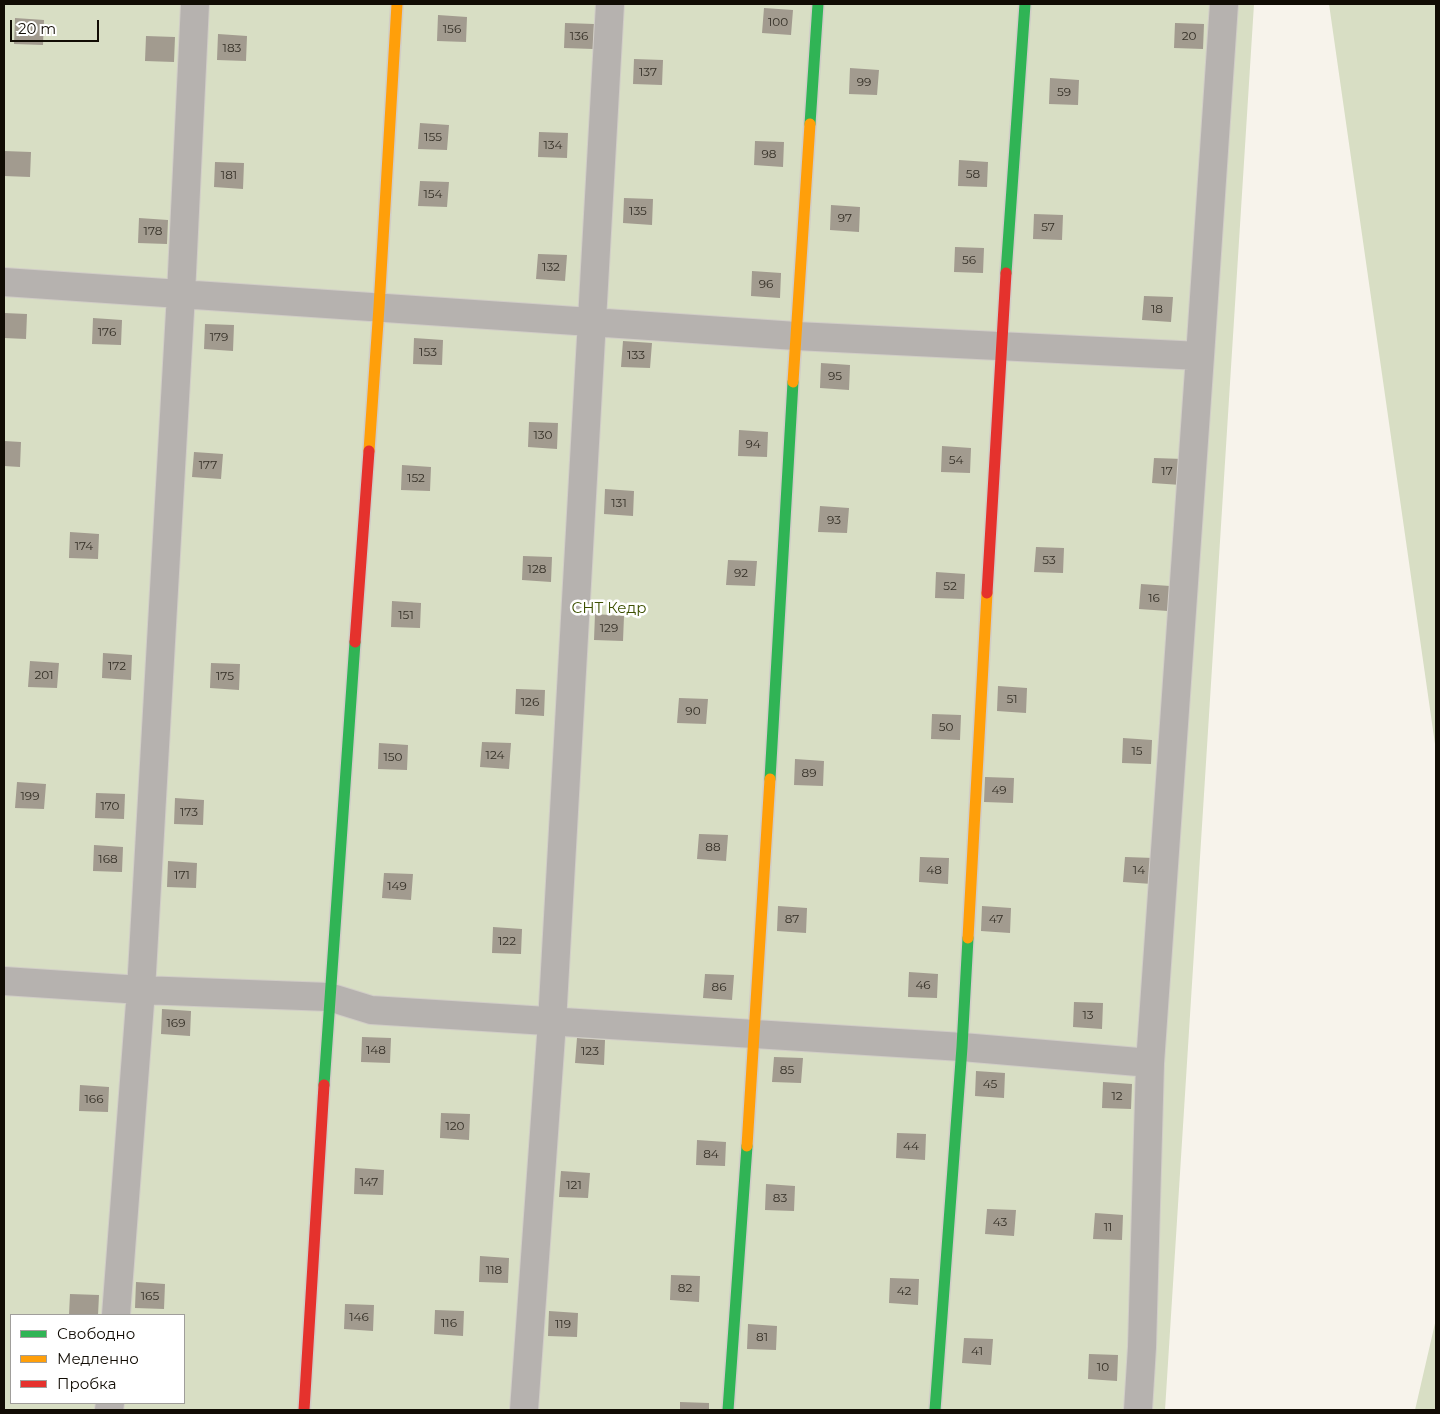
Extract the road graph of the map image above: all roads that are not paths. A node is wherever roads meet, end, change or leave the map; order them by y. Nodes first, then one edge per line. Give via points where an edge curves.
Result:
1 (196, 4) edge
2 (397, 4) edge
3 (610, 4) edge
4 (818, 4) edge
5 (1025, 4) edge
6 (1224, 4) edge
7 (4, 282) edge
8 (181, 294) junction
9 (379, 307) junction
10 (592, 322) junction
11 (796, 336) junction
12 (1001, 346) junction
13 (1200, 356) junction
14 (4, 981) edge
15 (141, 990) junction
16 (329, 997) junction
17 (552, 1022) junction
18 (755, 1033) junction
19 (962, 1047) junction
20 (1150, 1063) junction
21 (116, 1314) edge
22 (304, 1410) edge
23 (524, 1410) edge
24 (728, 1410) edge
25 (935, 1410) edge
26 (1138, 1410) edge

1 - 8 street
2 - 9 street
3 - 10 street
4 - 11 street
5 - 12 street
6 - 13 street
7 - 8 street
8 - 9 street
8 - 15 street
9 - 10 street
9 - 16 street
10 - 11 street
10 - 17 street
11 - 12 street
11 - 18 street
12 - 13 street
12 - 19 street
13 - 20 street
14 - 15 street
15 - 16 street
15 - 21 street
16 - 17 street via 371,1010
16 - 22 street
17 - 18 street
17 - 23 street
18 - 19 street
18 - 24 street
19 - 20 street
19 - 25 street
20 - 26 street

